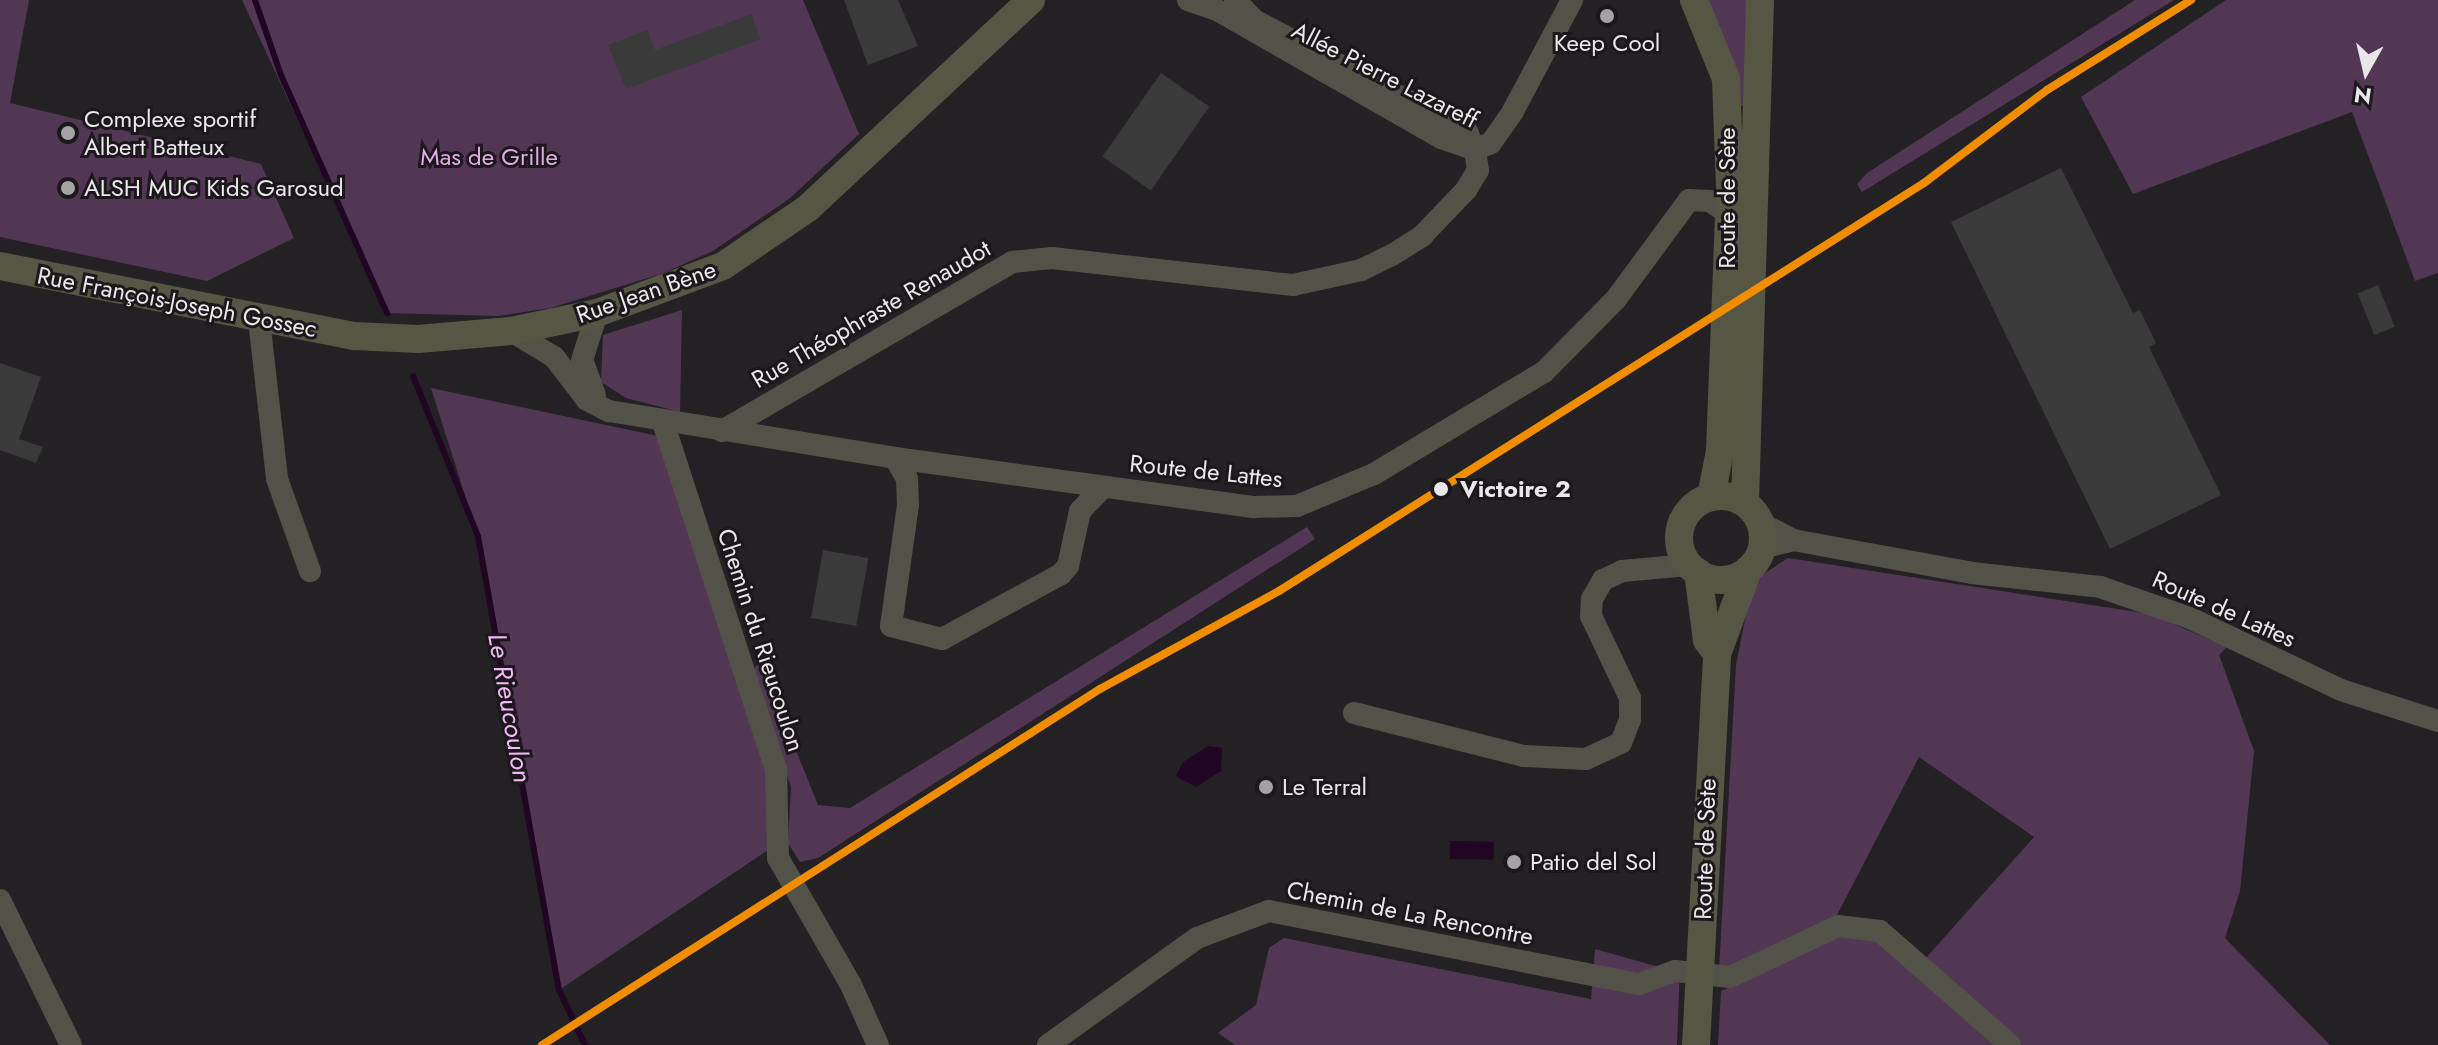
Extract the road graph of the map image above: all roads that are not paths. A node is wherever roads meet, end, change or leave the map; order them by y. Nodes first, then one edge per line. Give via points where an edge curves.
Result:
1 (1031, 0) edge
2 (1188, 0) edge
3 (1235, 0) edge
4 (1572, 0) edge
5 (1694, 0) edge
6 (1760, 0) edge
7 (1287, 45) junction
8 (1475, 150) junction
9 (1730, 215) junction
10 (0, 266) edge
11 (597, 313) junction
12 (259, 320) junction
13 (511, 331) junction
14 (355, 336) joint
15 (609, 411) junction
16 (663, 422) junction
17 (722, 431) junction
18 (895, 458) junction
19 (1103, 487) junction
20 (1711, 497) junction
21 (1754, 536) junction
22 (1689, 561) junction
23 (310, 571) dead end
24 (1717, 654) junction
25 (1354, 713) dead end
26 (2438, 721) edge
27 (0, 900) edge
28 (1699, 977) junction
29 (71, 1045) edge
30 (878, 1045) edge
31 (1048, 1045) edge
32 (1696, 1045) edge
33 (2010, 1045) edge

1 - 11 main road, Rue Jean Bène via 808,208 723,266
2 - 7 street, Allée Pierre Lazareff
3 - 7 street, Allée Pierre Lazareff
4 - 8 street via 1513,111 1491,143
5 - 9 main road, Route de Sète via 1726,79
6 - 21 main road, Route de Sète
7 - 8 street, Allée Pierre Lazareff via 1467,132
8 - 17 street, Rue Théophraste Renaudot via 1478,170 1448,212 1422,236 1361,270 1271,285 1052,258 1012,262
9 - 19 street, Route de Lattes via 1710,201 1689,200 1616,299 1544,372 1322,499 1255,507
9 - 20 main road, Route de Sète via 1720,451
10 - 12 main road, Rue François-Joseph Gossec
11 - 13 main road, Rue Jean Bène
11 - 15 street via 587,334 584,371
12 - 14 main road, Rue François-Joseph Gossec
12 - 23 street via 277,479
13 - 14 main road, Rue Jean Bène via 418,339
13 - 15 street, Route de Lattes via 554,357 587,400
15 - 16 street, Route de Lattes
16 - 17 street, Route de Lattes
16 - 30 street, Chemin du Rieucoulon via 776,769 778,858 866,1013
17 - 18 street, Route de Lattes
18 - 19 street, Route de Lattes
18 - 19 street via 907,479 908,505 891,626 942,639 1061,574 1068,566 1080,511
20 - 21 main road
20 - 22 main road via 1688,513
21 - 22 main road via 1724,580
21 - 24 main road, Route de Sète
21 - 26 street, Route de Lattes via 1972,573 2100,587 2190,618 2341,690
22 - 24 main road, Route de Sète via 1707,640
22 - 25 street via 1603,580 1592,599 1591,616 1630,698 1621,743 1586,759 1524,756
24 - 28 main road, Route de Sète
27 - 29 street
28 - 31 street, Chemin de La Rencontre via 1675,971 1639,984 1269,911 1197,938
28 - 32 main road, Route de Sète
28 - 33 street, Chemin de La Rencontre via 1730,977 1838,926 1880,931

